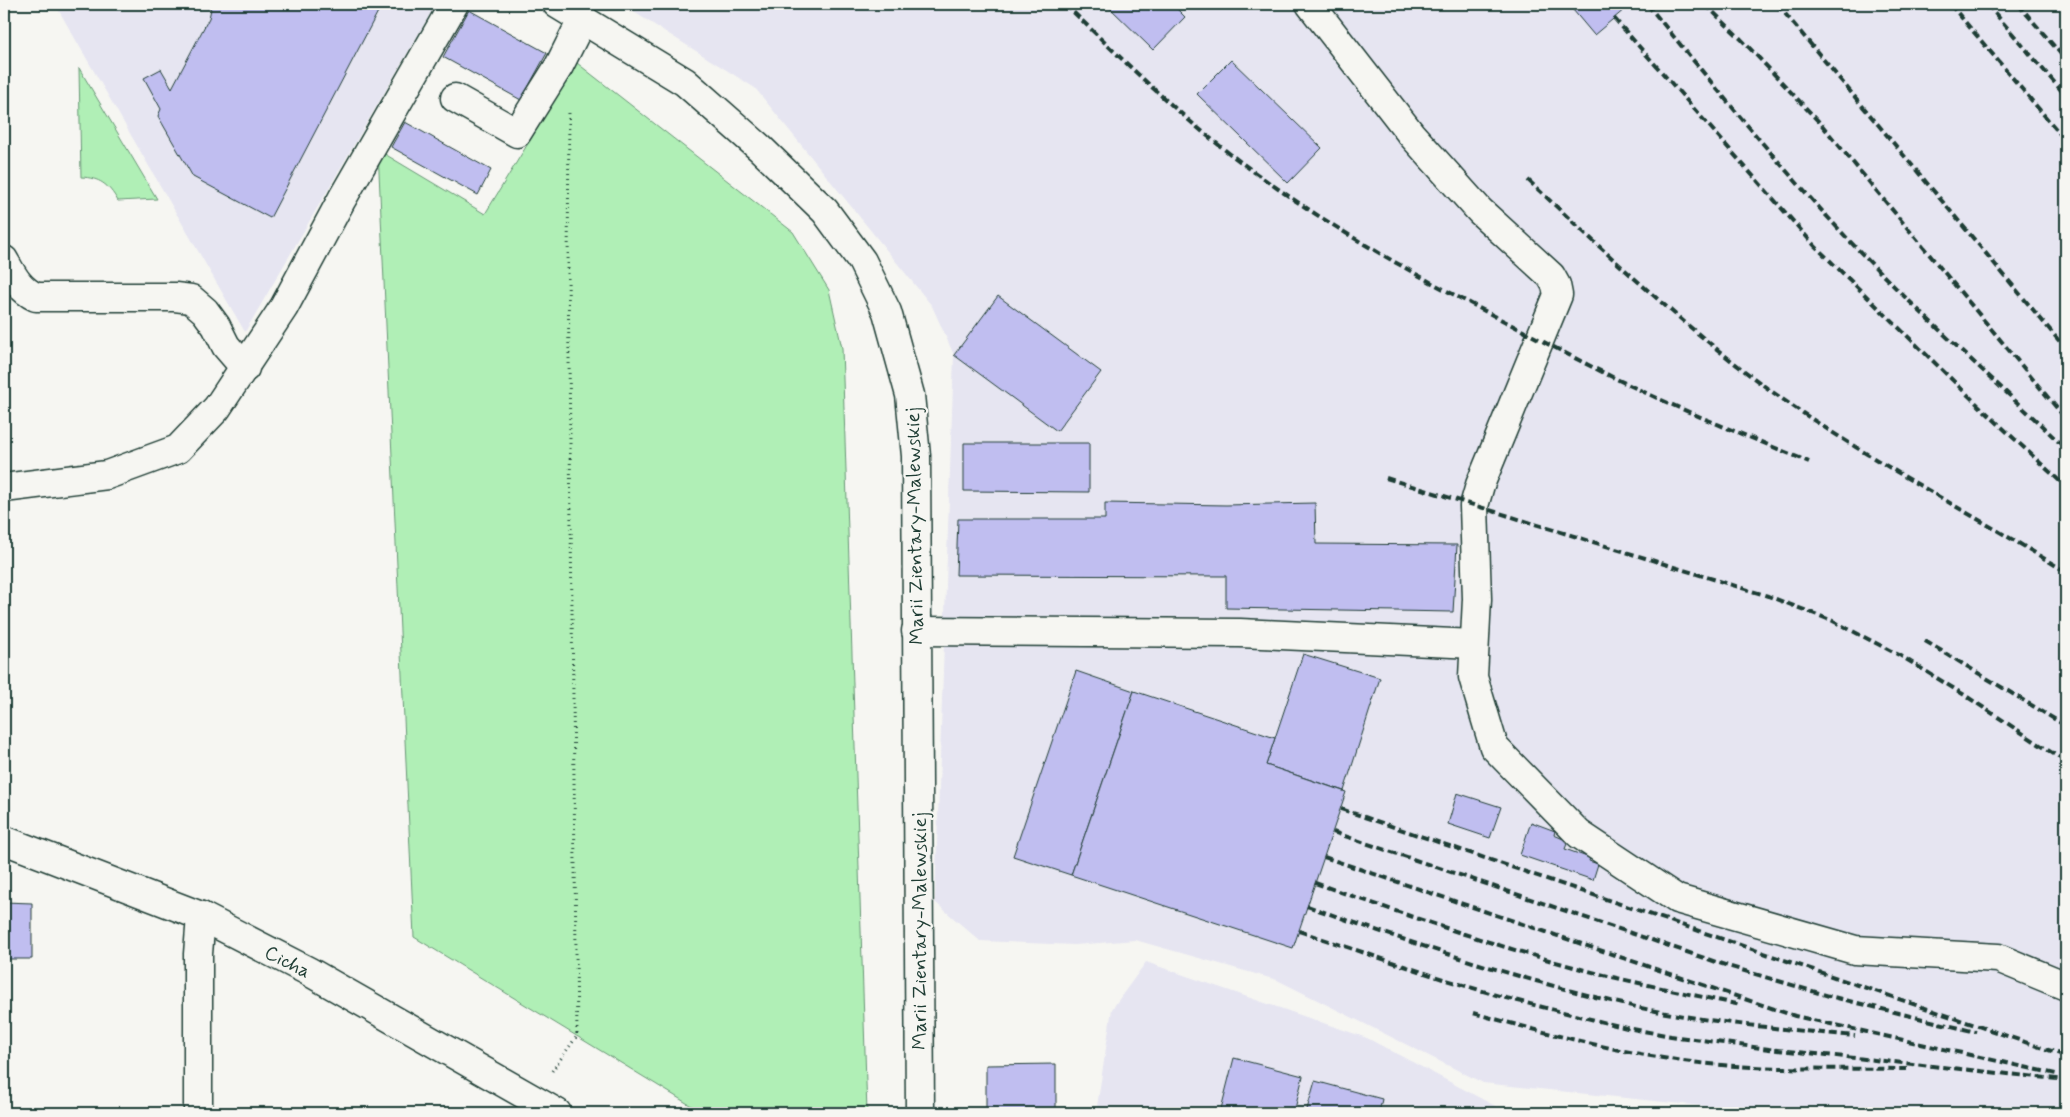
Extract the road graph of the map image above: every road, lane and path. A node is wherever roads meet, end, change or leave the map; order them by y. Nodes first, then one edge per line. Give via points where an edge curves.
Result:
1 (454, 4) edge
2 (557, 4) edge
3 (1310, 4) edge
4 (583, 18) junction
5 (559, 66) junction
6 (455, 98) dead end
7 (4, 260) edge
8 (245, 368) junction
9 (4, 488) edge
10 (916, 632) junction
11 (1474, 644) junction
12 (4, 840) edge
13 (201, 916) junction
14 (2066, 986) edge
15 (552, 1071) dead end
16 (198, 1113) edge
17 (557, 1113) edge
18 (920, 1113) edge

1 - 8 street via 284,307
2 - 4 street, Marii Zientary-Malewskiej
3 - 11 street via 1411,134 1480,211 1543,268 1556,285 1558,295 1482,478 1474,506
4 - 5 street
4 - 10 street, Marii Zientary-Malewskiej via 685,82 825,211 862,261 887,312 910,395 916,456
5 - 6 street via 517,133
5 - 15 path via 570,75 568,272 577,1036
7 - 8 street via 25,292 36,297 191,299 211,318 226,346
8 - 9 street via 218,408 178,449 107,475
10 - 11 street via 1240,633
10 - 18 street, Marii Zientary-Malewskiej
11 - 14 street via 1473,677 1494,747 1579,834 1677,898 1855,950 1998,958
12 - 13 street, Cicha
13 - 16 street
13 - 17 street, Cicha via 308,971

